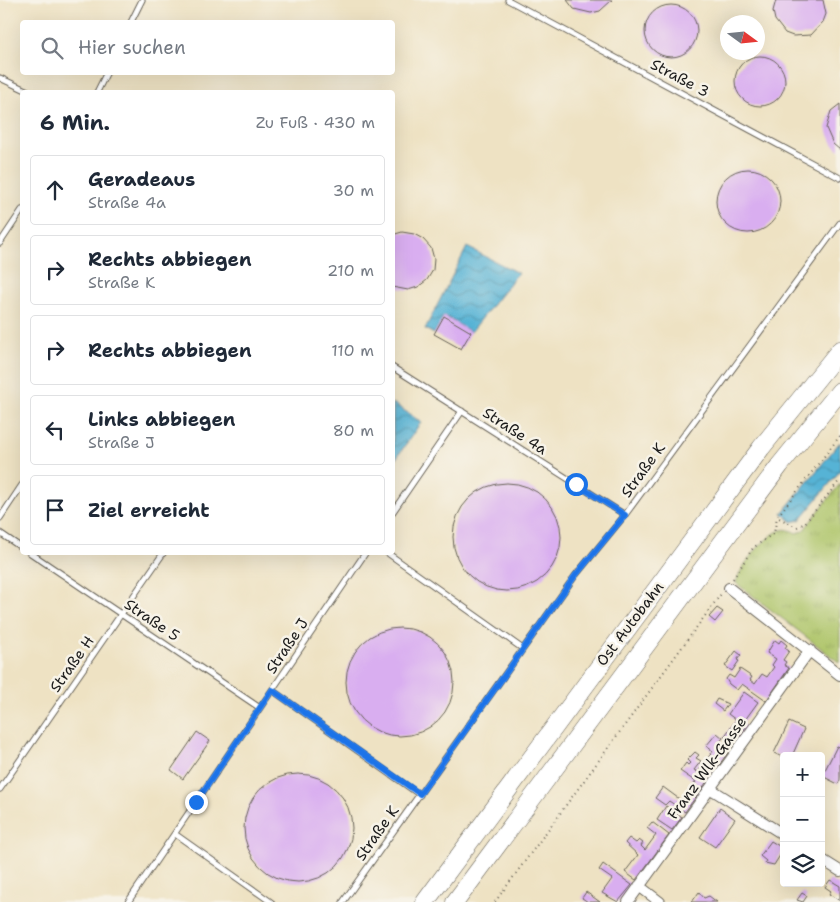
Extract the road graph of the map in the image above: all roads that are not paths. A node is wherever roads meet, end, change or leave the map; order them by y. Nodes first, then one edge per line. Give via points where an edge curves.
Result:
1 (142, 0) edge
2 (508, 0) edge
3 (132, 20) edge
4 (106, 75) edge
5 (0, 78) edge
6 (26, 90) edge
7 (98, 90) edge
8 (840, 178) edge
9 (20, 213) edge
10 (840, 223) edge
11 (0, 243) edge
12 (840, 350) edge
13 (395, 369) edge
14 (840, 391) edge
15 (462, 411) junction
16 (20, 488) edge
17 (395, 509) edge
18 (625, 515) junction
19 (0, 518) edge
20 (0, 533) edge
21 (20, 547) edge
22 (34, 555) edge
23 (162, 555) edge
24 (364, 555) edge
25 (390, 555) edge
26 (729, 588) road end
27 (122, 614) junction
28 (523, 649) junction
29 (810, 650) junction
30 (840, 676) edge
31 (272, 690) junction
32 (260, 708) junction
33 (711, 789) junction
34 (0, 790) edge
35 (420, 794) junction
36 (780, 832) edge
37 (175, 834) junction
38 (825, 862) edge
39 (840, 871) edge
40 (640, 886) junction
41 (128, 902) edge
42 (271, 902) edge
43 (343, 902) edge
44 (425, 902) edge
45 (455, 902) edge
46 (628, 902) edge
47 (660, 902) edge

1 - 3 lane
2 - 8 lane, Straße 3
4 - 7 lane
5 - 6 lane
9 - 11 lane
10 - 18 lane, Straße K
12 - 44 highway, Ost Autobahn via 761,448
13 - 15 lane, Straße 4a
14 - 45 highway, Ost Autobahn via 780,464
15 - 17 lane
15 - 18 lane, Straße 4a
16 - 19 lane
18 - 28 lane, Straße K via 575,576
20 - 21 lane
22 - 27 lane, Straße 5
23 - 27 lane, Straße H
24 - 31 lane, Straße J
25 - 28 lane
26 - 29 street
27 - 32 lane, Straße 5
27 - 34 lane, Straße H
28 - 35 lane, Straße K
29 - 30 street
29 - 33 street, Franz Wlk-Gasse
31 - 32 lane, Straße J
31 - 35 lane
32 - 37 lane, Straße J
33 - 36 street
33 - 40 street, Franz Wlk-Gasse
35 - 43 lane, Straße K
37 - 41 lane, Straße J
37 - 42 lane
38 - 39 street
40 - 46 street, Franz Wlk-Gasse
40 - 47 street

